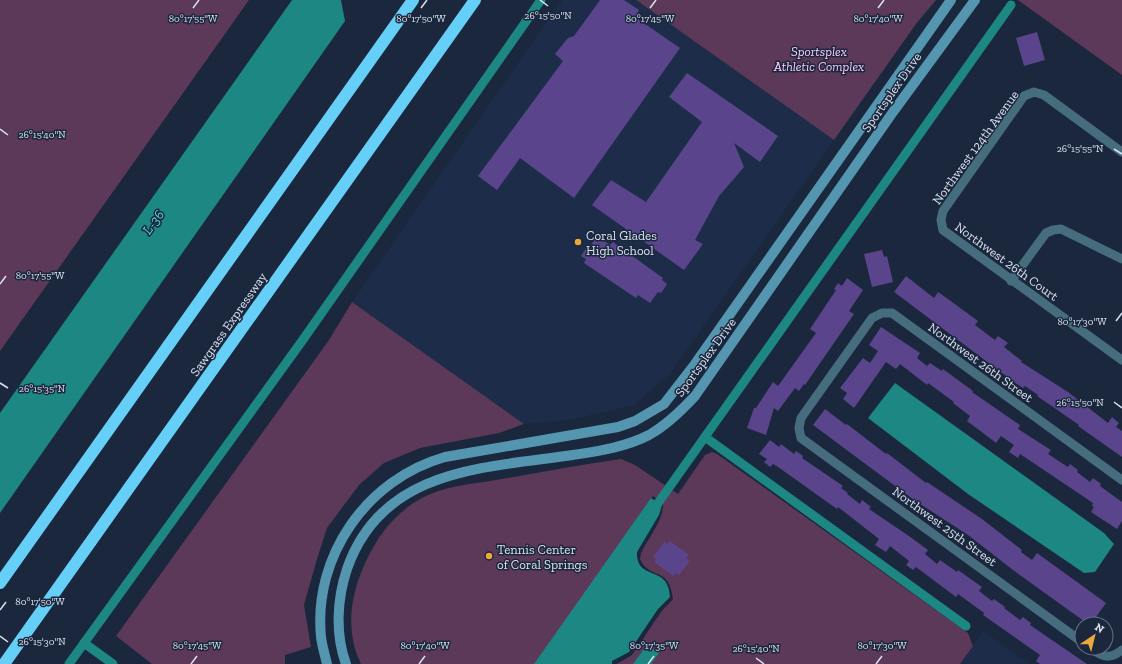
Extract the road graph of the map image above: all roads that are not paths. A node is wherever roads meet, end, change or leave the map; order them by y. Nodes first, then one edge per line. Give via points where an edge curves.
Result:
1 (413, 0) edge
2 (475, 0) edge
3 (951, 0) edge
4 (975, 0) edge
5 (1122, 152) edge
6 (941, 220) joint
7 (1122, 259) edge
8 (1011, 281) junction
9 (882, 313) joint
10 (1122, 360) edge
11 (1122, 480) edge
12 (0, 583) edge
13 (1074, 636) edge
14 (4, 664) edge
15 (327, 664) edge
16 (346, 664) edge

1 - 12 highway
2 - 14 highway, Sawgrass Expressway
3 - 15 street, Sportsplex Drive via 695,364 664,404 650,414 618,427 427,462 387,485 369,501 351,523 336,548 327,574 321,605 321,637
4 - 16 street, Sportsplex Drive via 893,112 695,396 681,411 648,435 621,445 593,452 477,469 444,477 399,497 380,514 352,554 344,578 338,606 339,634
5 - 6 street, Northwest 124th Avenue via 1044,95 1034,92 1024,96 943,211
6 - 8 street, Northwest 26th Court via 944,230
7 - 8 street via 1061,229 1053,230 1046,233
8 - 10 street, Northwest 26th Court
9 - 11 street, Northwest 26th Street via 892,313
9 - 13 street, Northwest 25th Street via 872,318 801,418 801,438

